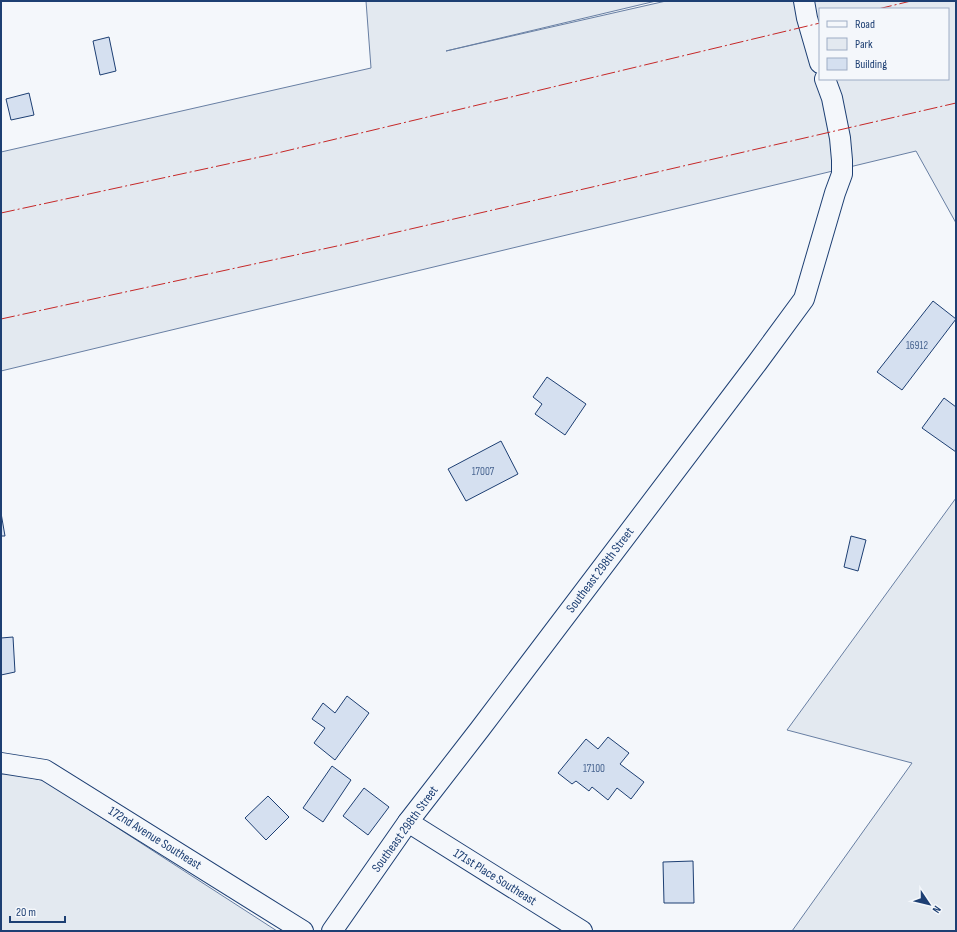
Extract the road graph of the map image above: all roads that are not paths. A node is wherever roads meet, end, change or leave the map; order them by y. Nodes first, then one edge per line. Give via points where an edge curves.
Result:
1 (804, 1) edge
2 (819, 60) edge
3 (825, 80) edge
4 (1, 764) edge
5 (408, 822) junction
6 (303, 931) edge
7 (332, 931) edge
8 (582, 931) edge

1 - 2 street
3 - 5 street, Southeast 298th Street via 840,138 842,174 804,299 753,370
4 - 6 street, 172nd Avenue Southeast via 45,770
5 - 7 street, Southeast 298th Street
5 - 8 street, 171st Place Southeast

